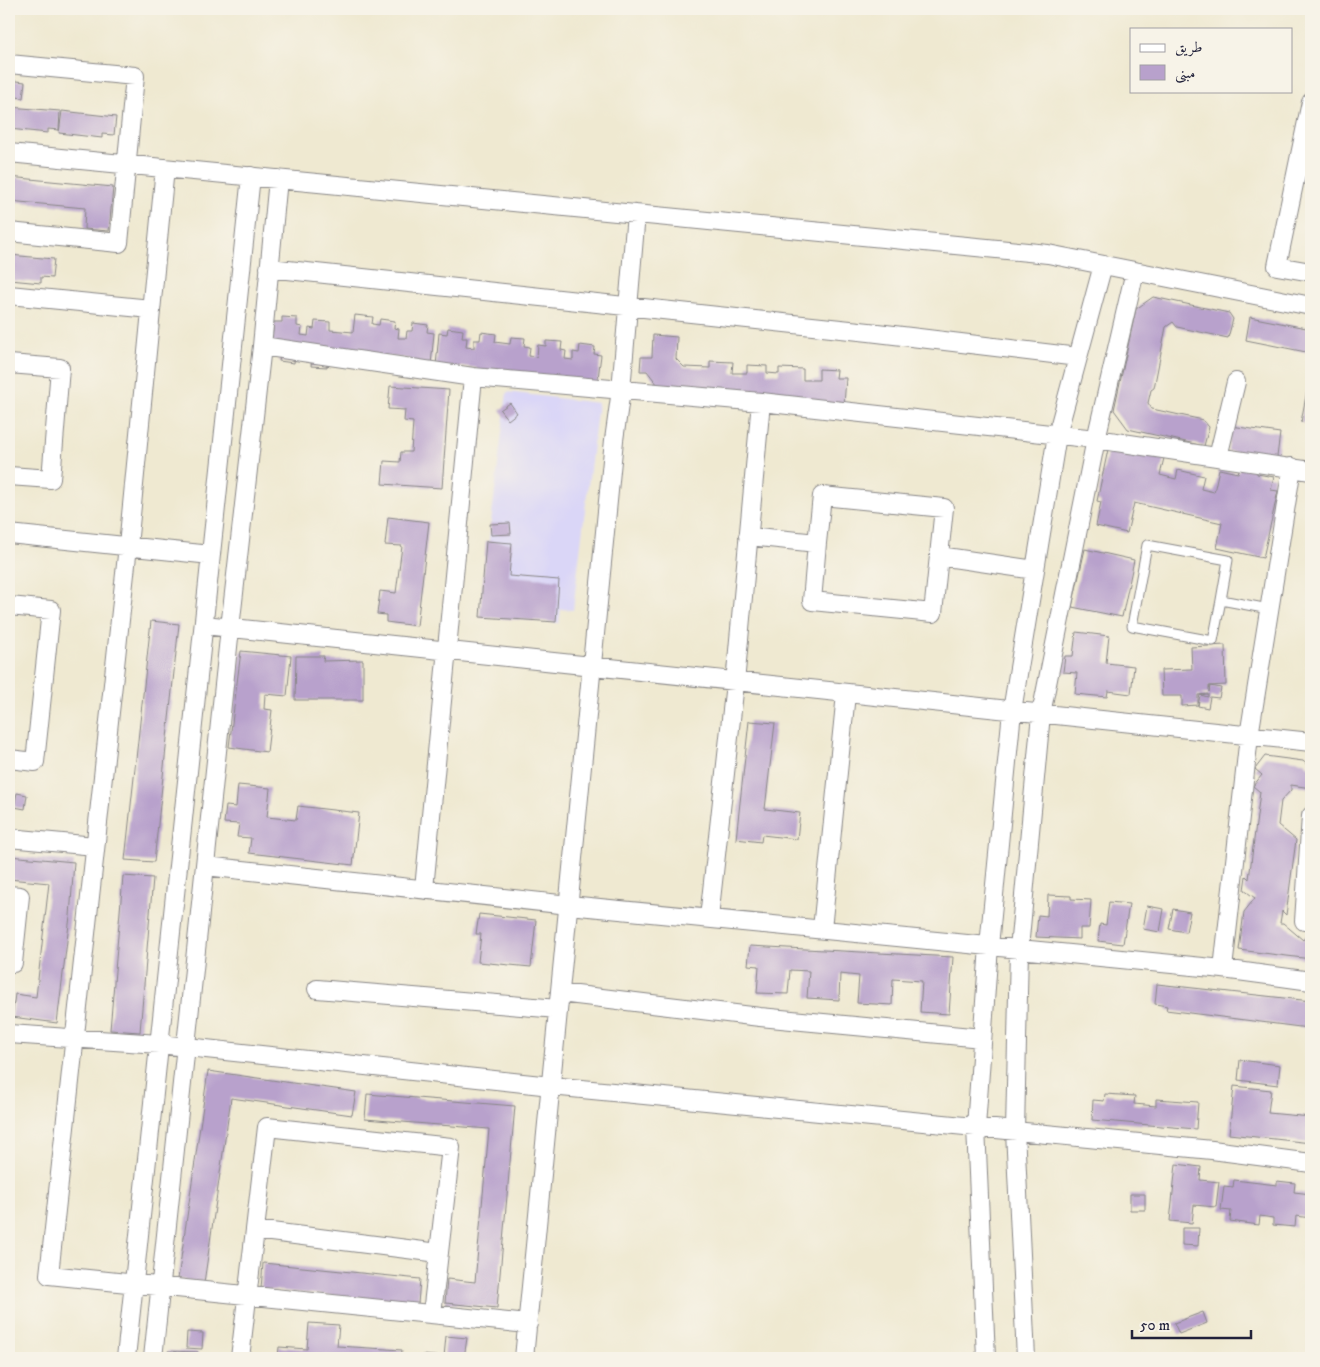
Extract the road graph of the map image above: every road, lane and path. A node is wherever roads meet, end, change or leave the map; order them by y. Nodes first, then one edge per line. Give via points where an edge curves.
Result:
1 (9, 64) edge
2 (1311, 102) edge
3 (1309, 124) edge
4 (9, 152) edge
5 (127, 164) junction
6 (165, 168) junction
7 (251, 176) junction
8 (278, 179) junction
9 (636, 214) junction
10 (9, 232) edge
11 (1103, 265) junction
12 (269, 268) junction
13 (1135, 271) junction
14 (1311, 272) edge
15 (9, 294) edge
16 (627, 306) junction
17 (1311, 306) edge
18 (151, 309) junction
19 (262, 346) junction
20 (1078, 357) junction
21 (9, 364) edge
22 (473, 377) junction
23 (1236, 382) dead end
24 (621, 390) junction
25 (761, 402) junction
26 (1057, 435) junction
27 (1096, 439) junction
28 (1218, 457) junction
29 (1292, 468) junction
30 (1311, 471) edge
31 (9, 476) edge
32 (9, 534) edge
33 (748, 536) junction
34 (817, 543) junction
35 (128, 546) junction
36 (211, 555) junction
37 (939, 556) junction
38 (1034, 570) junction
39 (1221, 600) junction
40 (9, 606) edge
41 (1269, 609) junction
42 (204, 625) junction
43 (230, 628) junction
44 (447, 651) junction
45 (592, 666) junction
46 (735, 683) junction
47 (846, 694) junction
48 (1012, 711) junction
49 (1041, 714) junction
50 (1249, 736) junction
51 (1311, 742) edge
52 (9, 759) edge
53 (1311, 816) edge
54 (9, 838) edge
55 (95, 846) junction
56 (205, 866) junction
57 (424, 889) junction
58 (9, 895) edge
59 (569, 905) junction
60 (709, 918) junction
61 (1311, 921) edge
62 (822, 929) junction
63 (989, 946) junction
64 (1019, 949) junction
65 (9, 963) edge
66 (1223, 969) junction
67 (1311, 981) edge
68 (316, 989) dead end
69 (559, 1001) junction
70 (9, 1034) edge
71 (982, 1038) junction
72 (74, 1039) junction
73 (159, 1044) junction
74 (186, 1047) junction
75 (551, 1086) junction
76 (976, 1127) junction
77 (1015, 1131) junction
78 (1311, 1163) edge
79 (255, 1230) junction
80 (439, 1253) junction
81 (134, 1283) junction
82 (160, 1287) junction
83 (247, 1296) junction
84 (432, 1314) junction
85 (528, 1324) junction
86 (126, 1358) edge
87 (153, 1358) edge
88 (240, 1358) edge
89 (524, 1358) edge
90 (986, 1358) edge
91 (1026, 1358) edge

1 - 5 street via 135,76
2 - 3 street
3 - 14 street via 1277,266
4 - 5 street
5 - 6 street
5 - 10 street via 119,243
6 - 7 street
6 - 18 street
7 - 8 street
7 - 36 street
8 - 9 street
8 - 12 street
9 - 11 street via 1048,254
9 - 16 street
11 - 13 street
11 - 20 street
12 - 16 street
12 - 19 street
13 - 17 street
13 - 27 street
15 - 18 street
16 - 20 street
16 - 24 street
18 - 35 street
19 - 22 street
19 - 43 street
20 - 26 street
21 - 31 street via 60,368 51,480
22 - 24 street
22 - 44 street
23 - 28 street
24 - 25 street
24 - 45 street
25 - 26 street
25 - 33 street
26 - 27 street
26 - 38 street
27 - 28 street
27 - 49 street
28 - 29 street
29 - 30 street
29 - 41 street
32 - 35 street
33 - 34 street
33 - 46 street
34 - 37 street via 822,496 944,508
34 - 37 street via 812,601 933,613
35 - 36 street
35 - 55 street
36 - 42 street
37 - 38 street
38 - 48 street
39 - 39 lane via 1228,560 1147,545 1132,626 1213,641
39 - 41 lane
40 - 52 street via 51,610 35,762
41 - 50 street
42 - 43 street
42 - 73 street
43 - 44 street
43 - 56 street
44 - 45 street
44 - 57 street
45 - 46 street
45 - 59 street
46 - 47 street
46 - 60 street
47 - 48 street
47 - 62 street
48 - 49 street
48 - 63 street
49 - 50 street
49 - 64 street
50 - 51 street
50 - 66 street
53 - 61 street via 1304,921
54 - 55 street
55 - 72 street
56 - 57 street
56 - 74 street
57 - 59 street
58 - 65 street via 20,896 13,963
59 - 60 street
59 - 69 street
60 - 62 street
62 - 63 street
63 - 64 street
63 - 71 street
64 - 66 street
64 - 77 street
66 - 67 street
68 - 69 street
69 - 71 street
69 - 75 street
70 - 72 street
71 - 76 street
72 - 73 street
72 - 81 street via 49,1275
73 - 74 street
73 - 81 street
74 - 75 street
74 - 82 street
75 - 76 street
75 - 85 street
76 - 77 street
76 - 90 street
77 - 78 street
77 - 91 street
79 - 80 street
79 - 80 street via 267,1126 451,1147
79 - 83 street
80 - 84 street
81 - 82 street
81 - 86 street
82 - 83 street
82 - 87 street
83 - 84 street
83 - 88 street
84 - 85 street
85 - 89 street

